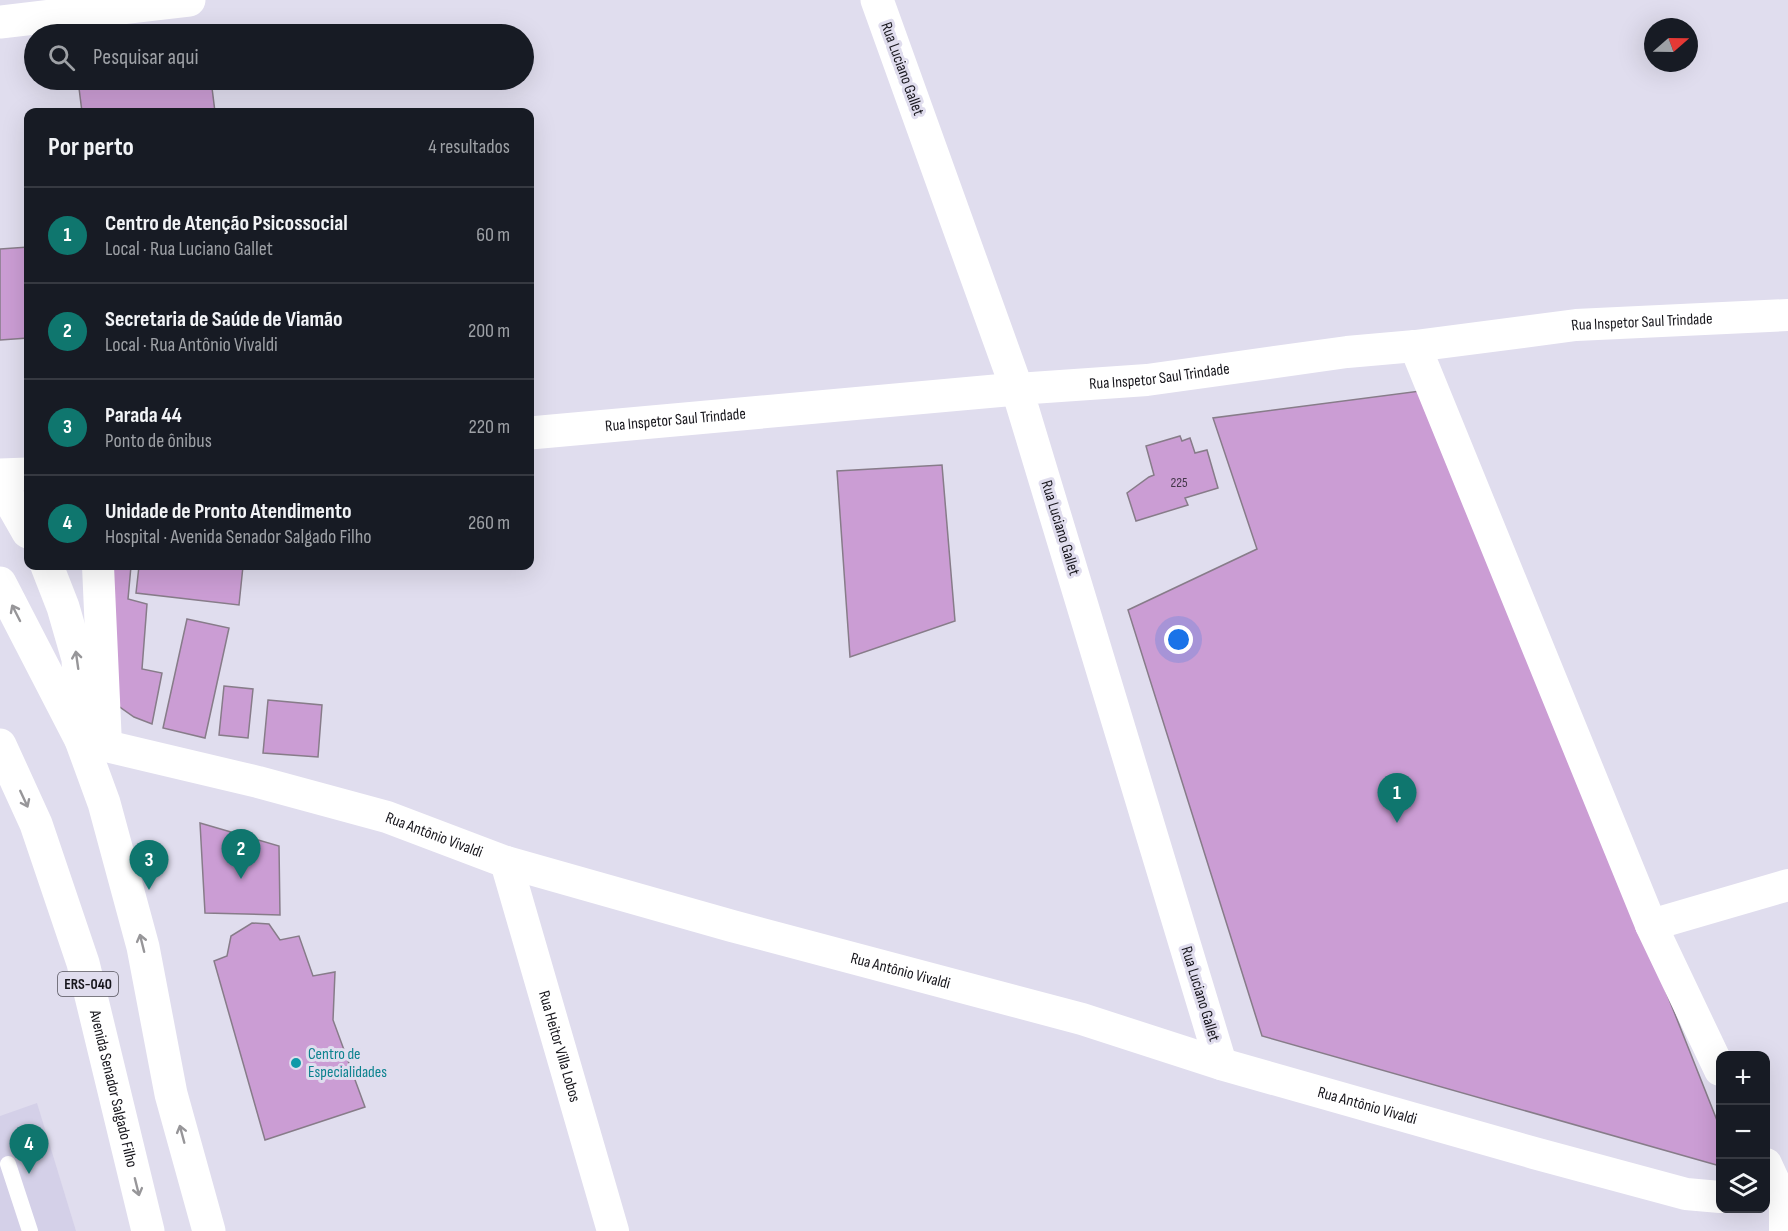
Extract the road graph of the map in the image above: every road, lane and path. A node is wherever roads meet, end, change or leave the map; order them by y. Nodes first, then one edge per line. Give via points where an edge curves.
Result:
1 (189, 0) edge
2 (877, 0) edge
3 (0, 22) edge
4 (1788, 315) edge
5 (1415, 346) junction
6 (1017, 389) junction
7 (534, 433) edge
8 (24, 474) edge
9 (0, 475) edge
10 (0, 483) edge
11 (24, 525) edge
12 (49, 570) edge
13 (98, 570) edge
14 (0, 583) edge
15 (93, 742) junction
16 (0, 746) edge
17 (506, 862) junction
18 (1788, 885) edge
19 (1651, 925) junction
20 (1716, 1062) edge
21 (1221, 1064) junction
22 (8, 1164) dead end
23 (1770, 1177) edge
24 (1716, 1197) edge
25 (1781, 1211) edge
26 (30, 1231) edge
27 (148, 1231) edge
28 (208, 1231) edge
29 (613, 1231) edge

1 - 3 main road
2 - 6 main road, Rua Luciano Gallet
4 - 5 street, Rua Inspetor Saul Trindade via 1576,325
5 - 6 street, Rua Inspetor Saul Trindade via 1148,380
5 - 19 street
6 - 7 main road, Rua Inspetor Saul Trindade
6 - 21 street, Rua Luciano Gallet
8 - 9 main road
10 - 11 main road
15 -> 12 main road via 78,659
13 - 15 street
15 -> 14 main road
15 - 17 street, Rua Antônio Vivaldi via 387,817
28 -> 15 main road via 171,1094 143,947 104,803
16 -> 27 main road, Avenida Senador Salgado Filho / ERS-040 via 36,824 83,963
17 - 21 street, Rua Antônio Vivaldi via 1082,1019
17 - 29 street, Rua Heitor Villa Lobos
18 - 19 street
19 - 20 street
21 - 24 street, Rua Antônio Vivaldi via 1686,1194
22 - 26 lane
23 - 25 street

